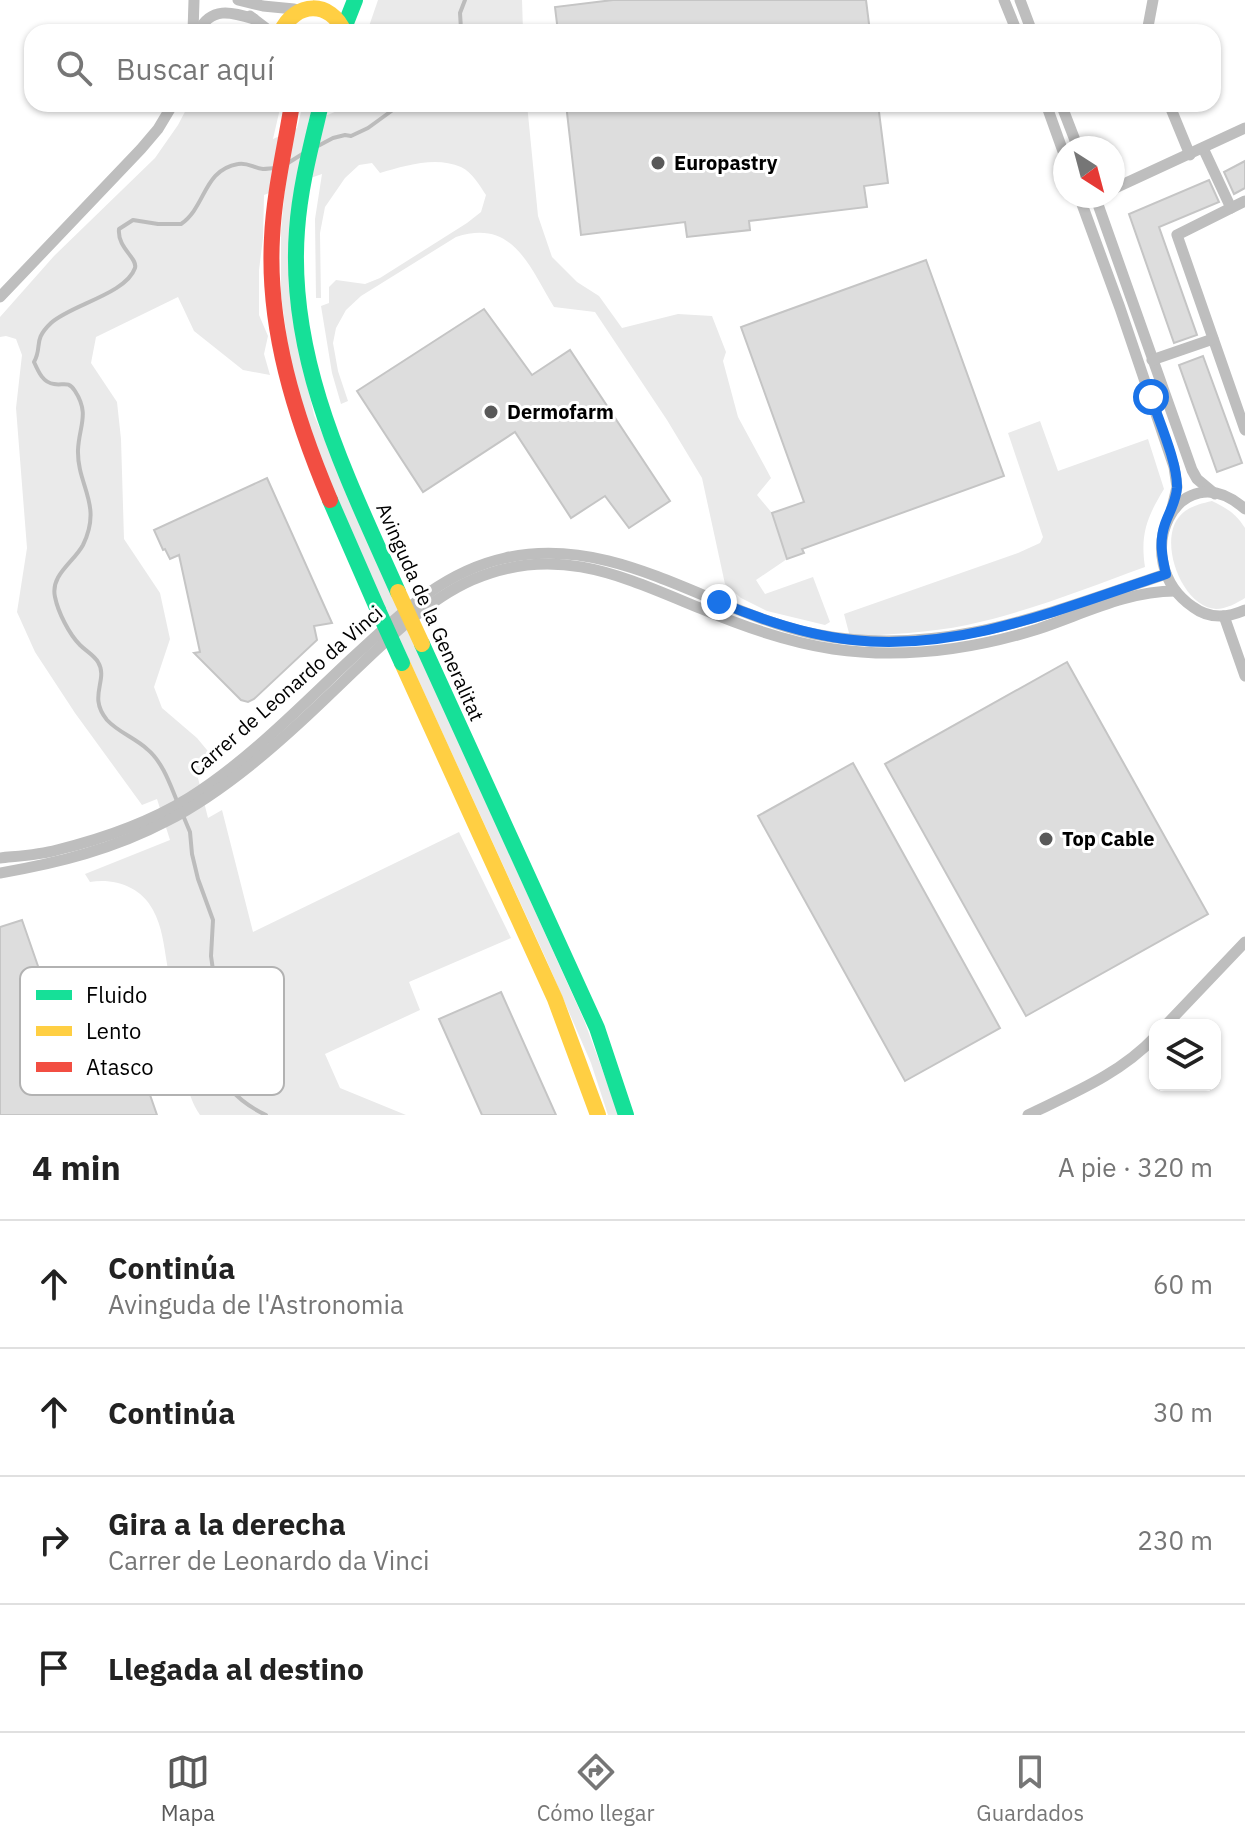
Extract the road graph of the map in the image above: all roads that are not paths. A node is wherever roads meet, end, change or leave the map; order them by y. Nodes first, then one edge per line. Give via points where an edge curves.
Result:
1 (194, 0) edge
2 (205, 0) edge
3 (231, 0) edge
4 (238, 0) edge
5 (355, 0) edge
6 (1004, 0) edge
7 (1020, 0) edge
8 (1153, 0) edge
9 (328, 2) edge
10 (294, 9) junction
11 (194, 14) junction
12 (254, 19) junction
13 (195, 24) edge
14 (202, 24) edge
15 (261, 24) edge
16 (284, 24) edge
17 (341, 24) edge
18 (346, 24) edge
19 (1014, 24) edge
20 (1029, 24) edge
21 (1148, 24) edge
22 (168, 112) edge
23 (291, 112) edge
24 (319, 112) edge
25 (1049, 112) edge
26 (1064, 112) edge
27 (1172, 112) edge
28 (1245, 128) edge
29 (1057, 136) edge
30 (1073, 136) edge
31 (1203, 148) junction
32 (1190, 155) junction
33 (1125, 184) edge
34 (1245, 201) edge
35 (1083, 208) edge
36 (1099, 208) edge
37 (1231, 208) junction
38 (0, 297) edge
39 (1213, 339) junction
40 (1152, 360) junction
41 (1245, 430) edge
42 (1215, 494) junction
43 (1245, 509) edge
44 (1171, 512) junction
45 (1166, 574) junction
46 (1175, 591) junction
47 (1245, 610) edge
48 (1224, 616) junction
49 (1245, 676) edge
50 (207, 790) junction
51 (164, 817) junction
52 (0, 858) edge
53 (0, 873) edge
54 (1245, 942) edge
55 (1172, 1019) edge
56 (1149, 1043) edge
57 (598, 1115) edge
58 (626, 1115) edge
59 (1028, 1115) edge

1 - 11 street
2 - 11 street
3 - 12 street
4 - 10 street
5 - 18 street
6 - 19 street
7 - 20 street
8 - 21 street
9 - 10 street
9 - 17 street
10 - 16 street
11 - 13 street
12 - 14 street via 215,14
12 - 15 street
22 - 38 street via 141,149
23 - 57 street, bridge via 271,254 273,302 299,422 378,610 555,999
24 - 58 street, Avinguda de la Generalitat, bridge via 295,250 310,377 334,447 597,1028
25 - 29 street
26 - 30 street
27 - 32 street
28 - 31 street
31 - 32 street
31 - 37 street
32 - 33 street
34 - 37 street
35 - 44 street via 1174,467 1177,487
36 - 40 street
37 - 39 street via 1177,235
39 - 40 street
39 - 41 street
40 - 42 street via 1192,470
42 - 43 street
42 - 44 street via 1192,496
44 - 45 street via 1162,538
45 - 46 street
45 - 50 street, Carrer de Leonardo da Vinci via 979,632 912,641 855,640 772,623 605,559 550,553 505,558 460,573 421,596
46 - 48 street via 1199,612
46 - 50 street, Carrer de Leonardo da Vinci via 1139,594 985,643 912,653 871,652 766,633 608,572 557,564 501,570 464,584 426,608 275,744
47 - 48 street
48 - 49 street
50 - 51 street, Carrer de Leonardo da Vinci
51 - 52 street via 55,851
51 - 53 street via 98,851
54 - 55 street
56 - 59 street via 1111,1073

